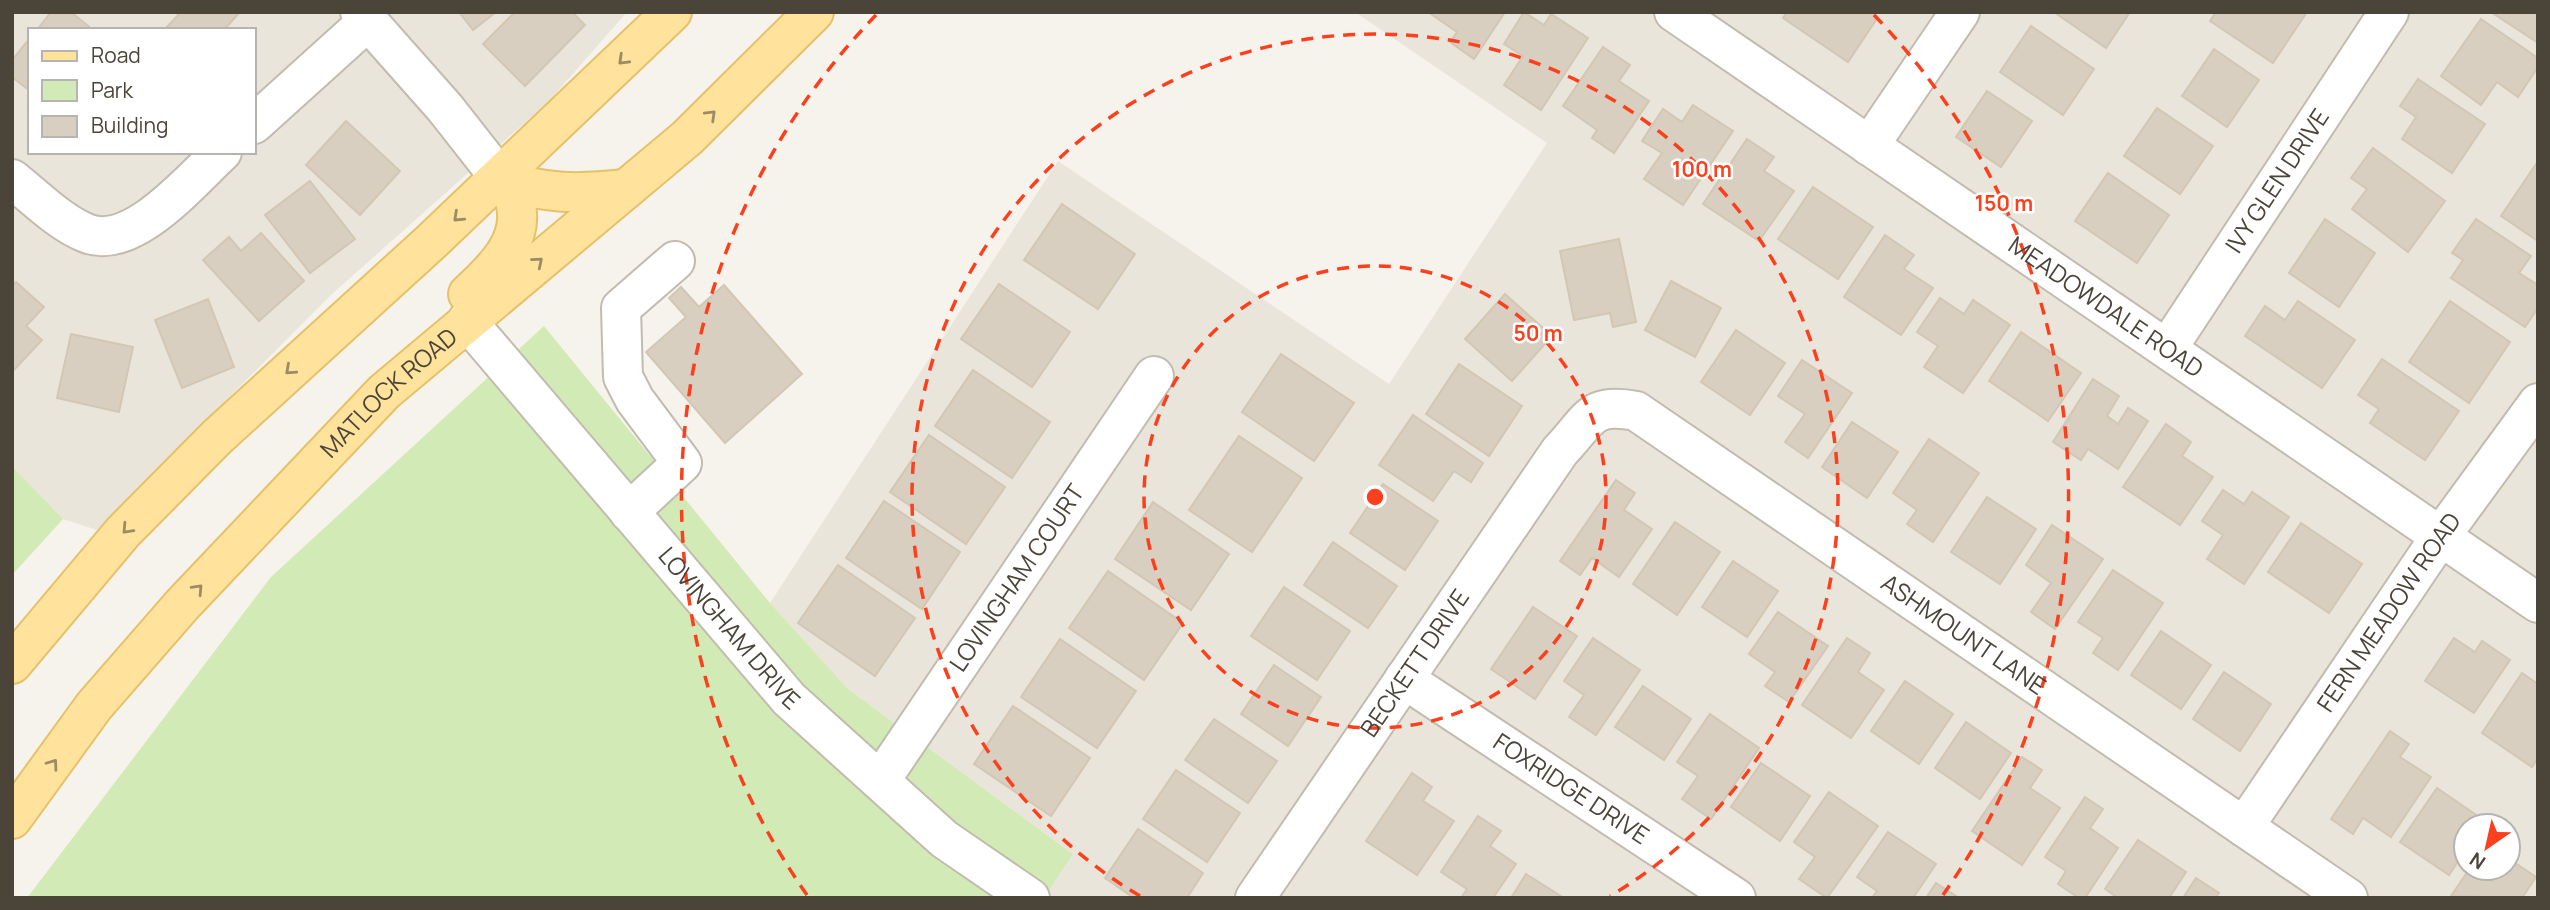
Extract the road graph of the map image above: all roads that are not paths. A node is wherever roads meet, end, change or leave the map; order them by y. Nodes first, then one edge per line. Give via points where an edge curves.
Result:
1 (672, 12) edge
2 (814, 12) edge
3 (1674, 12) edge
4 (1960, 12) edge
5 (2389, 12) edge
6 (364, 17) edge
7 (256, 122) edge
8 (1869, 146) junction
9 (220, 154) edge
10 (500, 178) junction
11 (12, 179) edge
12 (626, 189) junction
13 (675, 261) dead end
14 (467, 321) junction
15 (2167, 349) junction
16 (1154, 376) dead end
17 (2538, 403) edge
18 (357, 420) junction
19 (1577, 433) joint
20 (629, 512) junction
21 (2440, 537) junction
22 (2538, 603) edge
23 (12, 664) edge
24 (1404, 679) junction
25 (880, 781) junction
26 (12, 819) edge
27 (2244, 827) junction
28 (1030, 898) edge
29 (1255, 898) edge
30 (1737, 898) edge
31 (2348, 898) edge

1 -> 10 main road
12 -> 2 main road, MATLOCK ROAD via 687,138
3 - 8 street, MEADOWDALE ROAD
4 - 8 street
5 - 15 street, IVY GLEN DRIVE
6 - 7 street
6 - 10 street
8 - 15 street, MEADOWDALE ROAD
9 - 11 street via 139,227 116,237 87,234
10 - 12 main road via 539,191 575,195
10 - 18 main road via 515,200 513,240 494,270 378,376 364,393
10 -> 23 main road via 217,437 123,532
14 -> 12 main road, MATLOCK ROAD
13 - 20 street via 621,308 623,377 682,463
14 - 18 main road, MATLOCK ROAD
14 - 20 street, LOVINGHAM DRIVE
15 - 21 street, MEADOWDALE ROAD
16 - 25 street, LOVINGHAM COURT
17 - 21 street, FERN MEADOW ROAD
26 -> 18 main road, MATLOCK ROAD via 94,706 182,605
19 - 24 street, BECKETT DRIVE via 1560,451
19 - 27 street, ASHMOUNT LANE via 1594,412 1611,406 1636,411
20 - 25 street, LOVINGHAM DRIVE via 789,699
21 - 22 street, MEADOWDALE ROAD
21 - 27 street, FERN MEADOW ROAD
24 - 29 street, BECKETT DRIVE
24 - 30 street, FOXRIDGE DRIVE
25 - 28 street, LOVINGHAM DRIVE via 944,839
27 - 31 street, ASHMOUNT LANE

